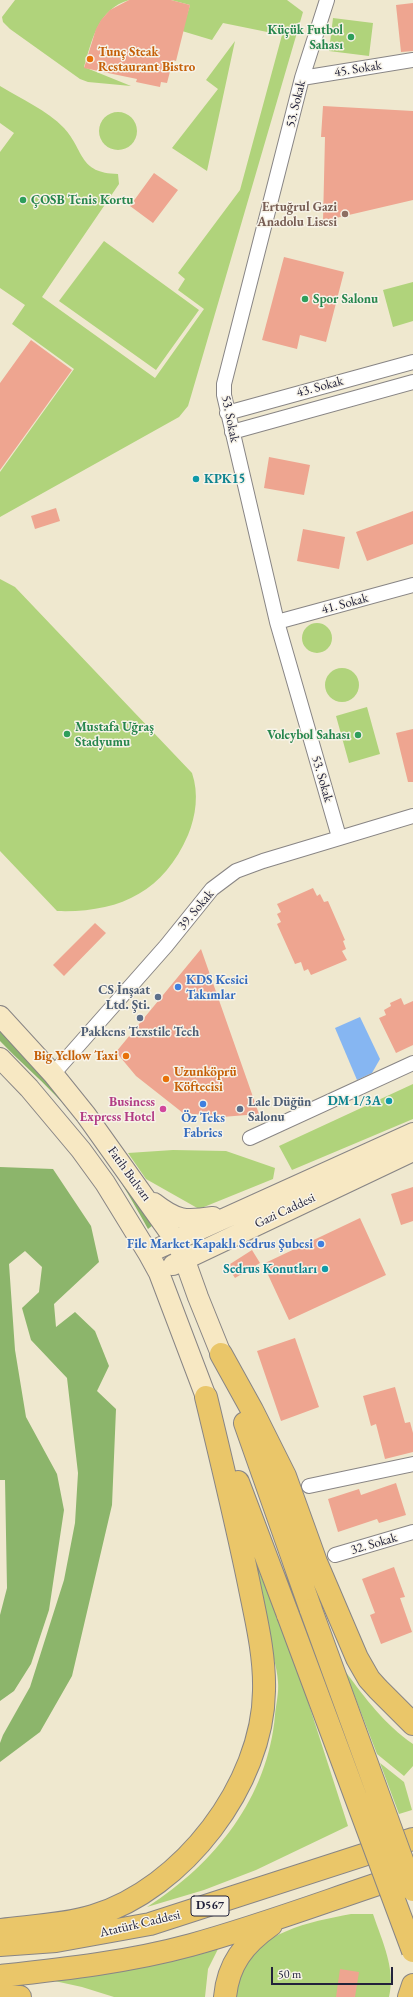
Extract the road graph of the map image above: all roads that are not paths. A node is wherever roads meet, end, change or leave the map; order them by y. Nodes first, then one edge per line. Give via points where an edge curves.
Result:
1 (327, 0) edge
2 (413, 60) edge
3 (302, 78) junction
4 (413, 362) edge
5 (413, 382) edge
6 (227, 413) junction
7 (232, 432) junction
8 (413, 585) edge
9 (277, 622) junction
10 (413, 816) edge
11 (339, 837) junction
12 (0, 1016) edge
13 (0, 1058) edge
14 (413, 1063) edge
15 (53, 1074) junction
16 (413, 1133) edge
17 (250, 1138) dead end
18 (413, 1151) edge
19 (144, 1195) junction
20 (237, 1214) junction
21 (175, 1240) junction
22 (148, 1253) junction
23 (184, 1258) junction
24 (159, 1273) junction
25 (221, 1354) junction
26 (206, 1397) junction
27 (413, 1464) edge
28 (309, 1486) dead end
29 (413, 1532) edge
30 (335, 1555) dead end
31 (413, 1724) edge
32 (413, 1839) edge
33 (413, 1872) edge
34 (413, 1890) edge
35 (284, 1915) junction
36 (0, 1930) edge
37 (0, 1945) edge
38 (413, 1951) edge
39 (0, 1976) edge
40 (413, 1985) edge
41 (0, 1996) edge
42 (20, 1997) edge
43 (225, 1997) edge
44 (409, 1997) edge

1 - 3 street, 53. Sokak
2 - 3 street, 45. Sokak
3 - 6 street, 53. Sokak via 224,384
4 - 6 street, 43. Sokak
5 - 7 street, 43. Sokak
6 - 7 street, 53. Sokak
7 - 9 street, 53. Sokak
8 - 9 street, 41. Sokak
9 - 11 street, 53. Sokak
10 - 11 street, 39. Sokak
11 - 15 street, 39. Sokak via 241,868 212,889 166,946
12 - 15 main road, Fatih Bulvarı
13 - 22 main road, Fatih Bulvarı via 29,1088 85,1156 105,1183
14 - 17 street
15 - 19 main road, Fatih Bulvarı
16 - 20 main road
18 - 23 main road, Gazi Caddesi
19 - 20 main road via 168,1214 189,1220
19 - 21 main road, Fatih Bulvarı
20 - 21 main road
21 - 22 main road
21 - 23 main road, Fatih Bulvarı
22 - 24 main road, Fatih Bulvarı
23 - 24 main road, Gazi Caddesi
23 - 25 main road, Fatih Bulvarı
24 - 26 main road, Fatih Bulvarı
25 - 31 highway via 285,1476 316,1562 357,1658 373,1684
25 - 34 highway, bridge
26 - 36 highway via 259,1634 264,1689 262,1719 255,1750 246,1772 220,1818 170,1872 145,1891 94,1916
26 - 38 highway, bridge
27 - 28 street
29 - 30 street, 32. Sokak
32 - 37 highway, Atatürk Caddesi / D567 via 150,1924 56,1941
33 - 35 highway, D567
35 - 39 highway, D567 via 190,1945 153,1953 105,1963
35 - 43 highway via 261,1932 239,1955 228,1974
40 - 44 highway
41 - 42 highway

